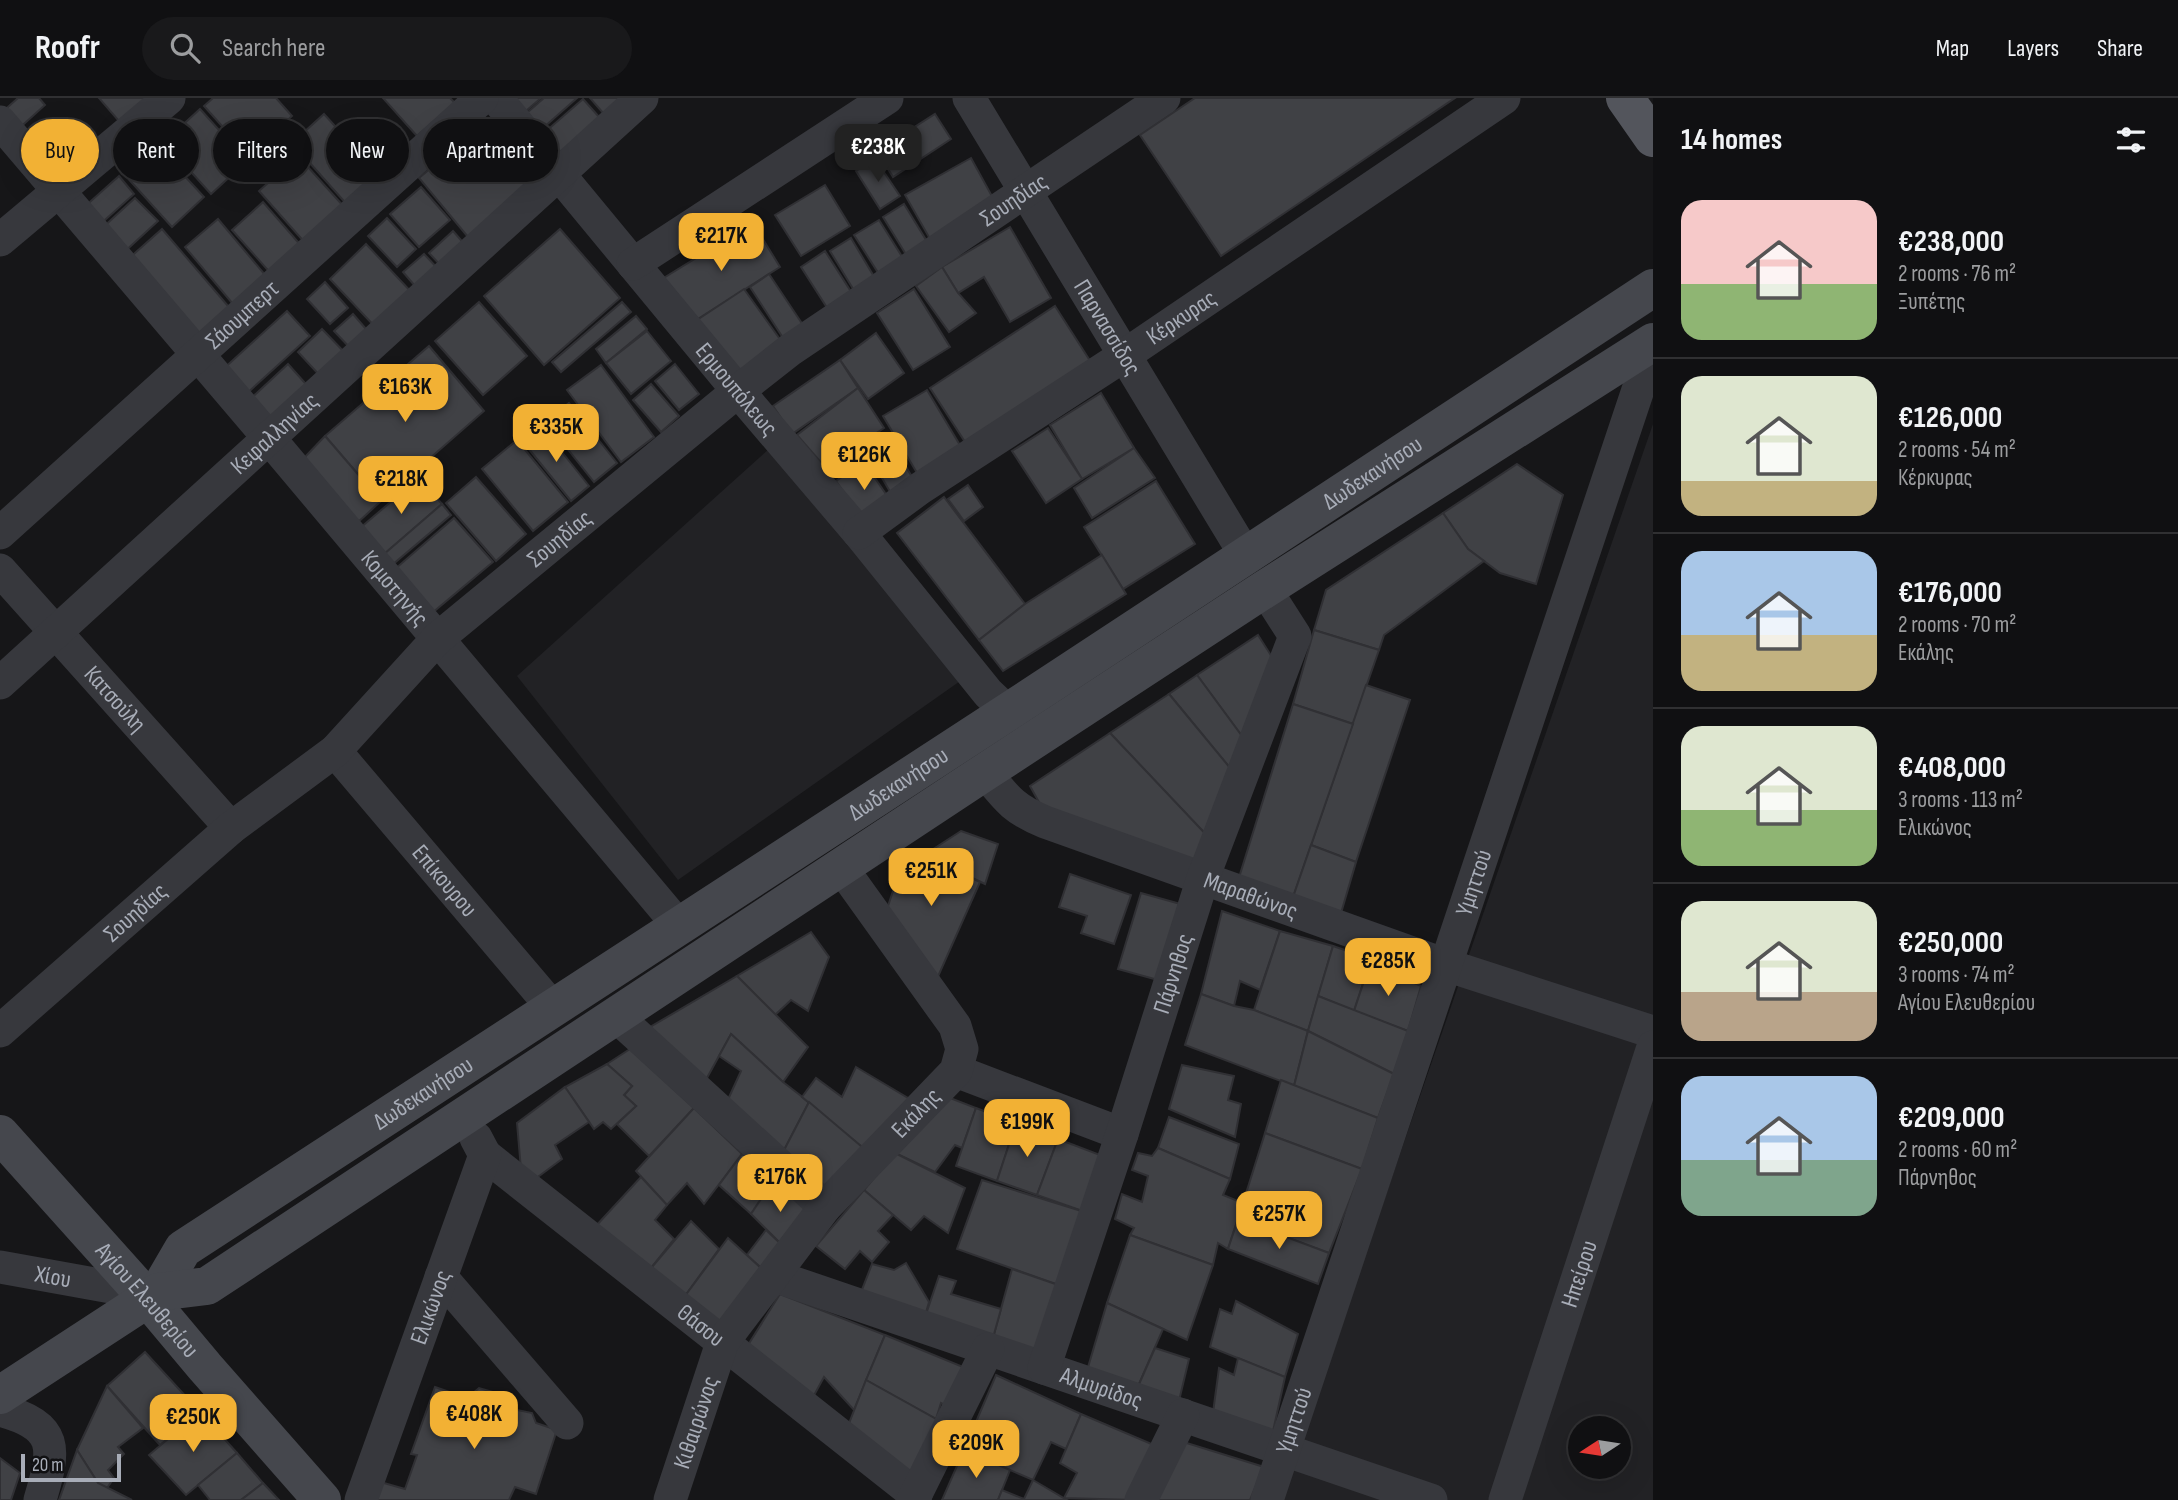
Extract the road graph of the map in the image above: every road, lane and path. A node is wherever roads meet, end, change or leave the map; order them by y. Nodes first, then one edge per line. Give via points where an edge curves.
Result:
1 (169, 98) edge
2 (482, 98) edge
3 (496, 98) edge
4 (642, 98) edge
5 (887, 98) edge
6 (969, 98) edge
7 (1164, 98) edge
8 (1504, 98) edge
9 (1625, 98) edge
10 (0, 122) edge
11 (1653, 138) edge
12 (559, 174) junction
13 (58, 191) junction
14 (1026, 192) junction
15 (0, 240) edge
16 (633, 264) junction
17 (1653, 288) edge
18 (1653, 343) edge
19 (197, 354) junction
20 (1125, 355) junction
21 (738, 391) junction
22 (269, 438) junction
23 (0, 533) edge
24 (859, 533) junction
25 (1246, 556) junction
26 (0, 570) edge
27 (1265, 589) junction
28 (56, 632) junction
29 (438, 639) junction
30 (0, 682) edge
31 (1008, 712) junction
32 (335, 751) junction
33 (985, 772) junction
34 (231, 828) junction
35 (841, 867) junction
36 (1203, 878) junction
37 (679, 926) junction
38 (1446, 965) junction
39 (554, 1008) junction
40 (616, 1016) junction
41 (0, 1031) edge
42 (1653, 1032) edge
43 (1653, 1047) edge
44 (956, 1071) junction
45 (466, 1116) junction
46 (0, 1133) edge
47 (1122, 1134) junction
48 (485, 1155) junction
49 (825, 1207) junction
50 (0, 1266) edge
51 (774, 1276) junction
52 (441, 1277) junction
53 (153, 1295) junction
54 (722, 1343) junction
55 (988, 1349) junction
56 (1044, 1368) junction
57 (0, 1395) edge
58 (0, 1410) edge
59 (1183, 1415) junction
60 (567, 1423) dead end
61 (1284, 1450) junction
62 (915, 1497) edge
63 (40, 1500) edge
64 (322, 1500) edge
65 (361, 1500) edge
66 (670, 1500) edge
67 (1141, 1500) edge
68 (1267, 1500) edge
69 (1431, 1500) edge
70 (1505, 1500) edge

1 - 13 street
2 - 19 street, Σάουμπερτ
3 - 12 street, Ερμουπόλεως
4 - 12 street, Κεφαλληνίας
5 - 16 street
6 - 14 street, Παρνασσίδος
7 - 14 street, Σουηδίας
8 - 20 street, Κέρκυρας
9 - 11 main road
10 - 13 street, Κομοτηνής
12 - 16 street, Ερμουπόλεως
12 - 22 street, Κεφαλληνίας
13 - 15 street
13 - 19 street, Κομοτηνής
14 - 20 street, Παρνασσίδος
14 - 21 street, Σουηδίας via 790,350
16 - 21 street, Ερμουπόλεως
17 - 25 street, Δωδεκανήσου
18 - 27 street, Δωδεκανήσου
18 - 38 street, Υμηττού
19 - 22 street, Κομοτηνής
19 - 23 street, Σάουμπερτ
20 - 24 street, Κέρκυρας
20 - 25 street, Παρνασσίδος
21 - 24 street, Ερμουπόλεως
21 - 29 street, Σουηδίας
22 - 28 street, Κεφαλληνίας
22 - 29 street, Κομοτηνής
24 - 31 street, Ερμουπόλεως
25 - 31 street, Δωδεκανήσου
26 - 28 street, Κατσούλη
27 - 33 street, Δωδεκανήσου
27 - 36 street, Πάρνηθος via 1295,636
28 - 30 street, Κεφαλληνίας
28 - 34 street, Κατσούλη
29 - 32 street, Σουηδίας
29 - 37 street, Κομοτηνής
31 - 37 street, Δωδεκανήσου
32 - 34 street, Σουηδίας
32 - 39 street, Επίκουρου
33 - 35 street, Δωδεκανήσου
33 - 36 street, Μαραθώνος via 1023,813
34 - 41 street, Σουηδίας
35 - 40 street, Δωδεκανήσου
35 - 44 street, Εκάλης via 955,1026 962,1049
36 - 38 street, Μαραθώνος
36 - 47 street, Πάρνηθος
37 - 39 street, Δωδεκανήσου
38 - 42 street, Μαραθώνος
38 - 61 street, Υμηττού
39 - 53 street, Δωδεκανήσου via 183,1249
40 - 45 street, Δωδεκανήσου
40 - 49 street
43 - 70 street, Ηπείρου
44 - 47 street
44 - 49 street, Εκάλης
45 - 48 street
45 - 53 street, Δωδεκανήσου via 207,1286
46 - 53 street, Αγίου Ελευθερίου
47 - 56 street, Πάρνηθος
48 - 52 street, Ελικώνος
48 - 54 street, Θάσου
49 - 51 street, Εκάλης
50 - 53 street, Χίου
51 - 54 street, Εκάλης
51 - 55 street, Αλμυρίδος
52 - 60 street
52 - 65 street, Ελικώνος
53 - 57 street, Δωδεκανήσου
53 - 64 street, Αγίου Ελευθερίου via 205,1367
54 - 62 street, Θάσου
54 - 66 street, Κιθαιρώνος
55 - 56 street, Αλμυρίδος
55 - 62 street
56 - 59 street, Αλμυρίδος
58 - 63 street via 32,1424 50,1442 50,1465
59 - 61 street, Αλμυρίδος
59 - 67 street
61 - 68 street, Υμηττού
61 - 69 street, Αλμυρίδος

